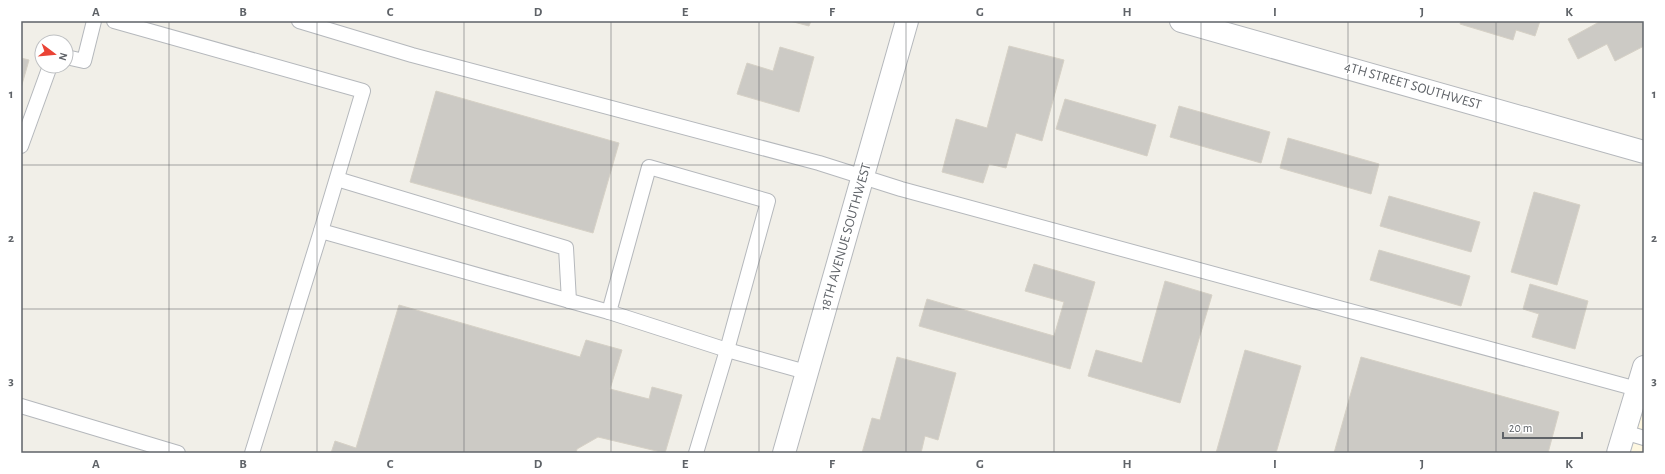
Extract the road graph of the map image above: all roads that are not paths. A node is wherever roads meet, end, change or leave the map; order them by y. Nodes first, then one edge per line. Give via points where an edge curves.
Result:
1 (94, 21) edge
2 (114, 21) edge
3 (299, 21) edge
4 (907, 21) edge
5 (1181, 21) edge
6 (74, 59) edge
7 (47, 74) edge
8 (21, 146) edge
9 (1644, 152) edge
10 (863, 176) junction
11 (337, 179) junction
12 (321, 232) junction
13 (568, 301) junction
14 (609, 312) junction
15 (728, 350) junction
16 (1644, 367) edge
17 (806, 372) junction
18 (1637, 389) junction
19 (21, 406) edge
20 (1634, 435) edge
21 (178, 453) edge
22 (252, 453) edge
23 (696, 453) edge
24 (784, 453) edge
25 (1618, 453) edge

1 - 6 lane via 84,61
2 - 11 lane via 363,91
3 - 10 lane via 412,55
4 - 10 street, 18TH AVENUE SOUTHWEST
5 - 9 street, 4TH STREET SOUTHWEST
7 - 8 lane
10 - 17 street, 18TH AVENUE SOUTHWEST
10 - 18 lane via 901,189
11 - 12 lane
11 - 13 lane via 566,248
12 - 13 lane
12 - 22 lane
13 - 14 lane
14 - 15 lane
14 - 15 lane via 649,167 768,201
15 - 17 lane
15 - 23 lane
16 - 18 street
17 - 24 street, 18TH AVENUE SOUTHWEST
18 - 20 street
19 - 21 lane
20 - 25 street

